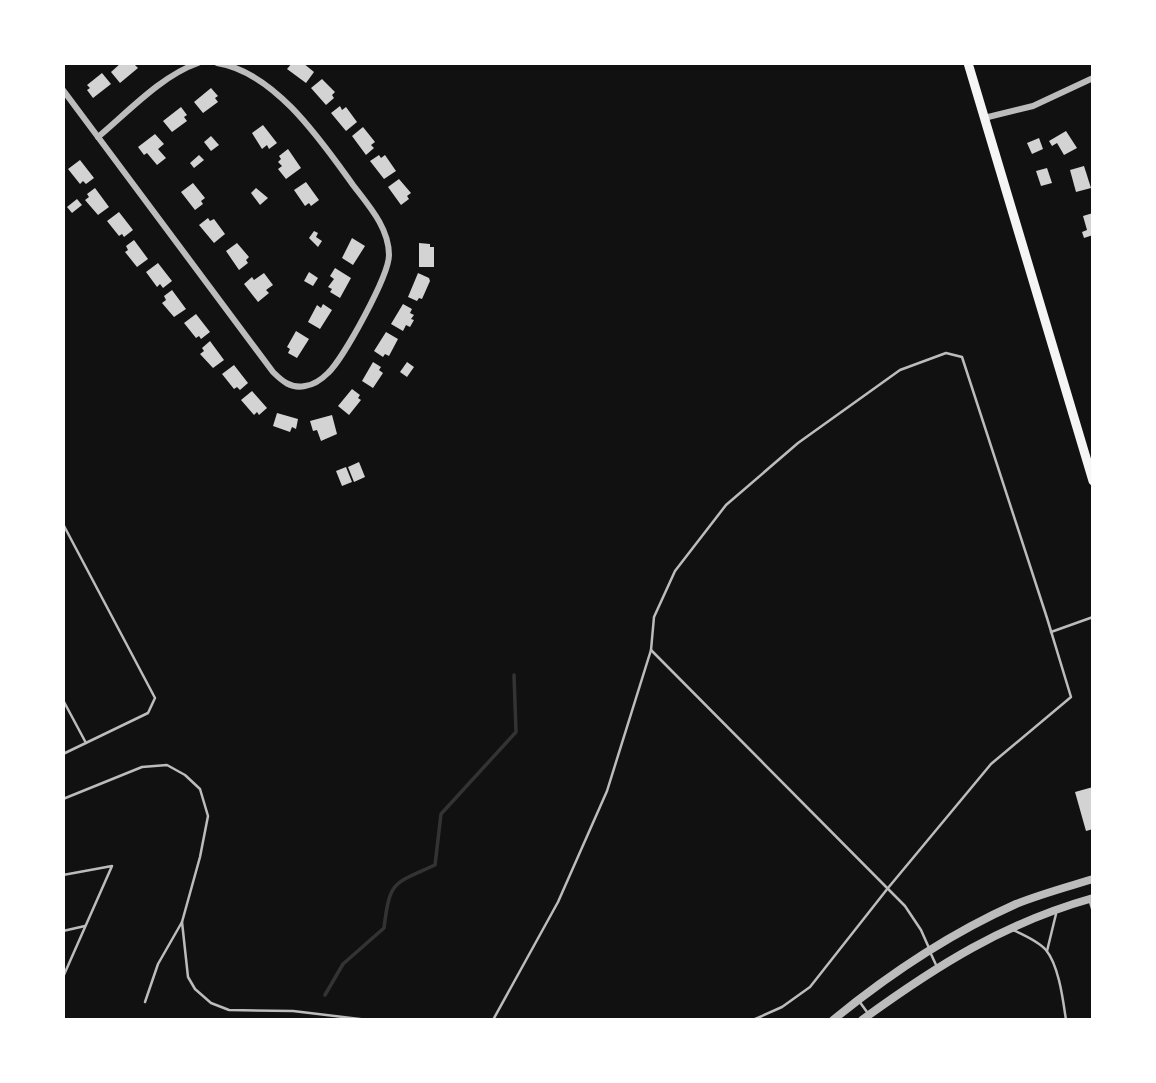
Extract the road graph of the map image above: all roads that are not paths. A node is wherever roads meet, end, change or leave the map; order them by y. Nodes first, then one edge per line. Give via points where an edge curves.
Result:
1 (198, 63) edge
2 (217, 63) edge
3 (968, 63) edge
4 (1093, 78) edge
5 (63, 90) edge
6 (984, 118) junction
7 (98, 137) junction
8 (1093, 481) edge
9 (63, 524) edge
10 (1093, 617) edge
11 (1051, 632) junction
12 (651, 650) junction
13 (63, 700) edge
14 (86, 743) junction
15 (63, 754) edge
16 (63, 799) edge
17 (63, 875) edge
18 (1093, 879) edge
19 (888, 888) junction
20 (1091, 898) edge
21 (1058, 909) junction
22 (1093, 912) edge
23 (182, 922) junction
24 (85, 926) junction
25 (1009, 929) junction
26 (63, 931) edge
27 (930, 951) junction
28 (1047, 951) junction
29 (937, 967) junction
30 (63, 977) edge
31 (859, 1000) junction
32 (145, 1002) dead end
33 (868, 1018) edge
34 (368, 1020) edge
35 (493, 1020) edge
36 (752, 1020) edge
37 (834, 1020) edge
38 (1066, 1020) edge

1 - 7 street via 163,82
2 - 7 street via 260,82 301,116 386,236 389,260 379,289 331,370 315,383 289,385 273,372
3 - 6 main road
4 - 6 street via 1033,106
5 - 7 street
6 - 8 main road
9 - 14 lane via 155,698 148,713
10 - 11 lane
11 - 12 lane via 961,357 946,353 900,370 798,443 726,505 676,571 654,617
11 - 19 lane via 1070,697 992,764
12 - 19 lane
12 - 35 lane via 607,791 558,902
13 - 14 lane
14 - 15 lane
16 - 23 lane via 142,767 166,765 200,789 208,816
17 - 24 lane via 112,866
18 - 27 street via 1019,903
19 - 27 lane via 914,919
19 - 36 lane via 810,987 782,1007
20 - 21 street
20 - 22 lane
21 - 25 street
21 - 28 lane
23 - 32 lane via 158,964
23 - 34 lane via 188,977 211,1003 229,1010 293,1011
24 - 26 lane
24 - 30 lane
25 - 28 lane
25 - 29 street
27 - 29 lane
27 - 31 street
28 - 38 lane
29 - 33 street
31 - 33 lane
31 - 37 street

